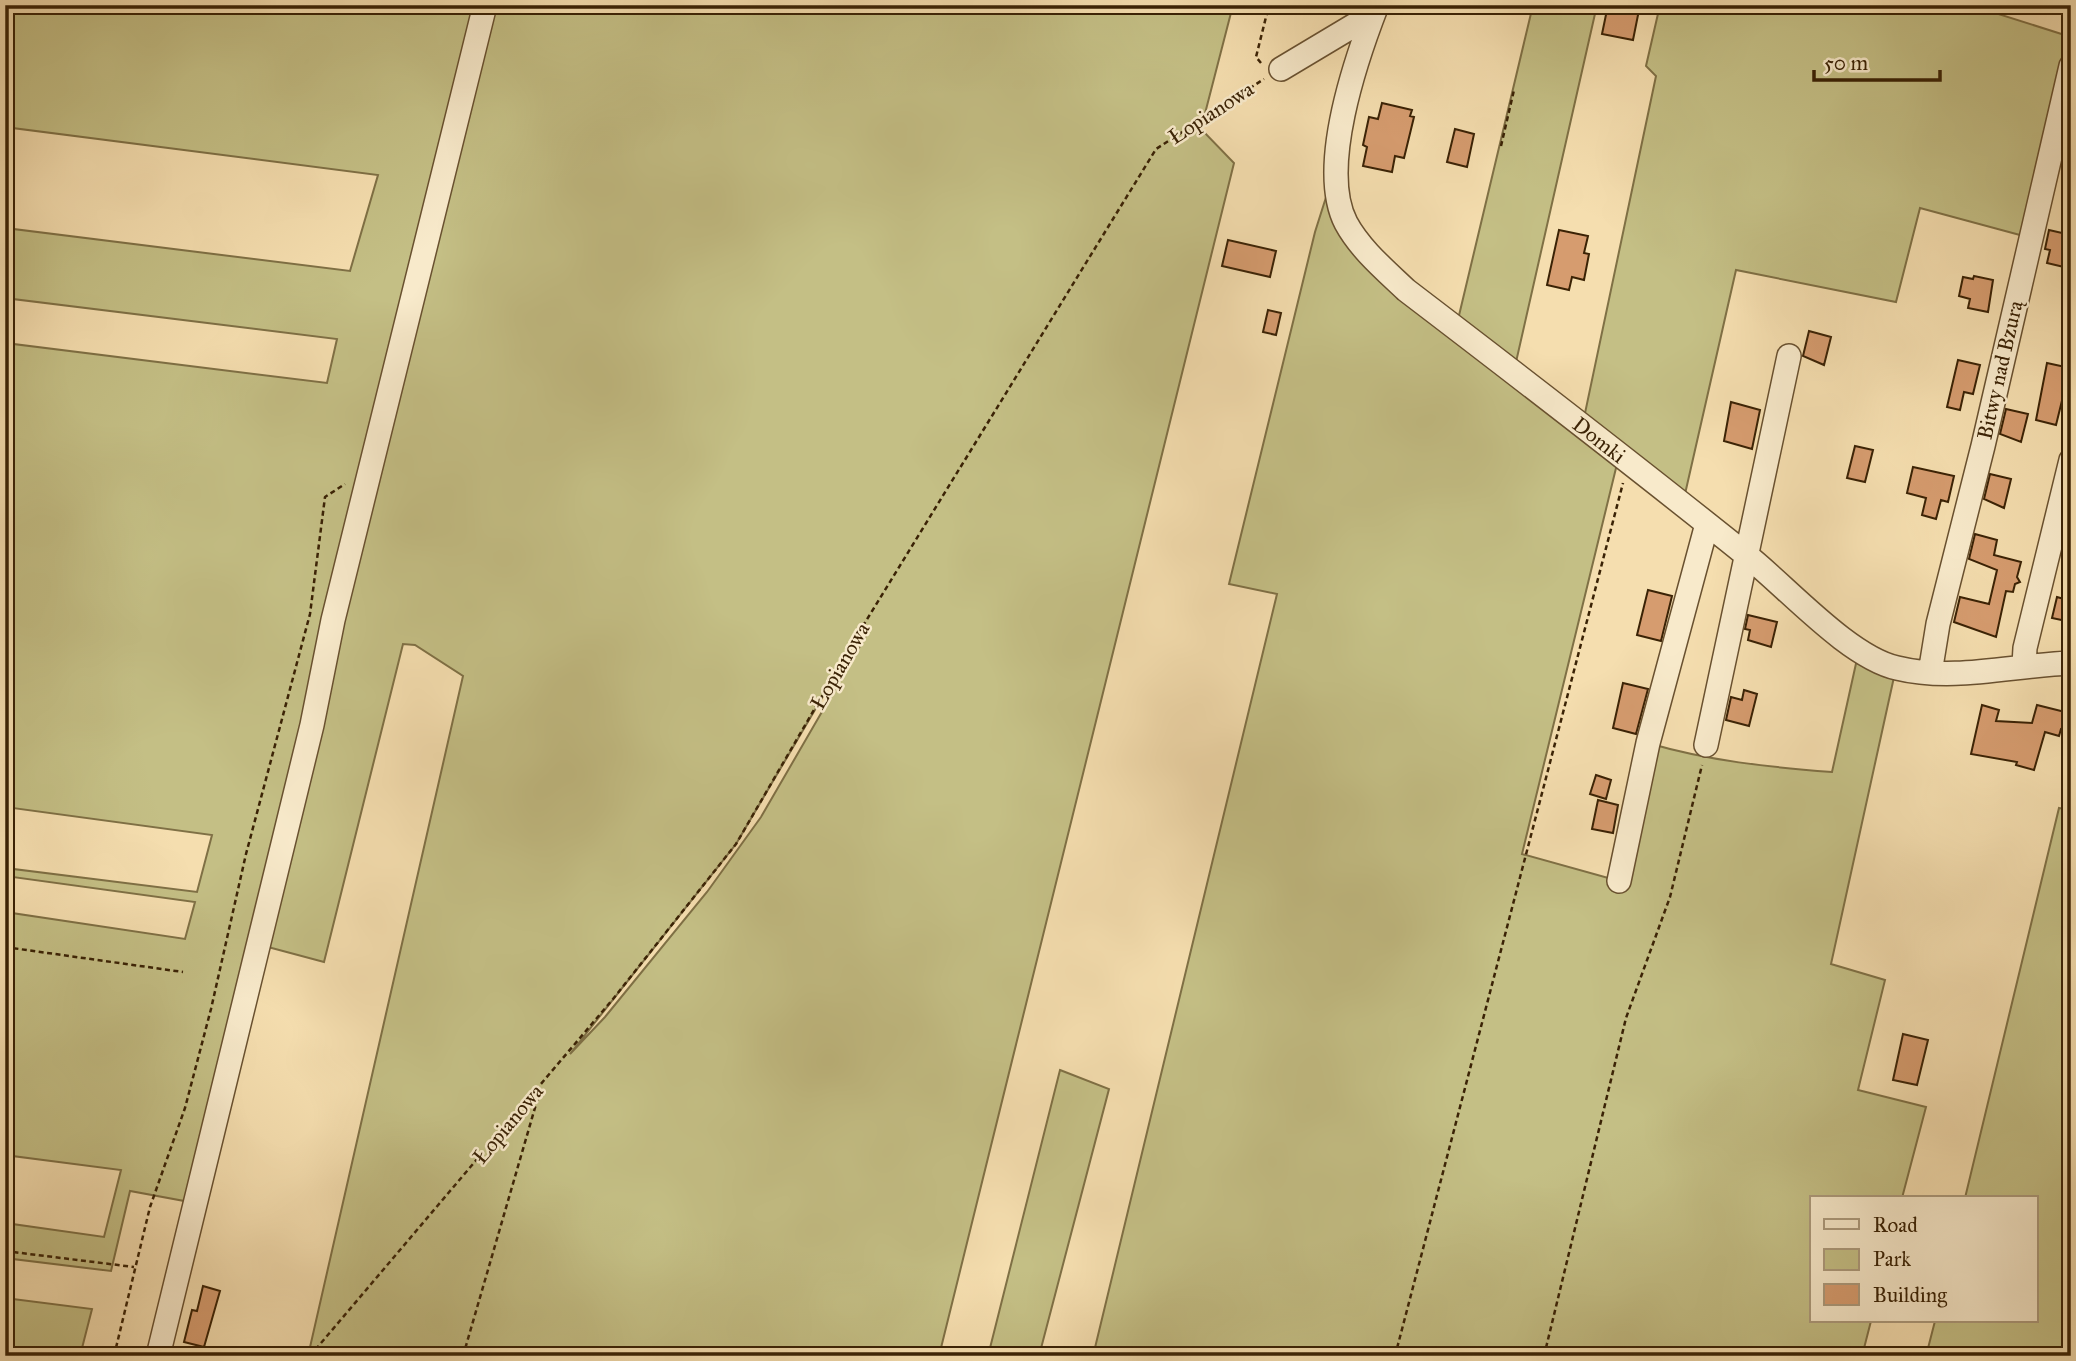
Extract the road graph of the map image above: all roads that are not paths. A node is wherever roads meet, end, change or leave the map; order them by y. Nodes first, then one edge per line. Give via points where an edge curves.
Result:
1 (485, 5) edge
2 (1375, 9) edge
3 (2071, 66) edge
4 (1281, 69) road end
5 (1789, 356) dead end
6 (2071, 460) edge
7 (1707, 524) junction
8 (1749, 556) junction
9 (2071, 663) edge
10 (2024, 665) junction
11 (1930, 673) junction
12 (1706, 745) road end
13 (1619, 881) dead end
14 (159, 1356) edge

1 - 14 street
2 - 4 street
2 - 7 street, Domki via 1350,85 1334,172 1345,222 1406,290
3 - 11 street, Bitwy nad Bzurą
5 - 8 street
6 - 10 street
7 - 8 street, Domki
7 - 13 street via 1648,743
8 - 11 street, Domki via 1867,657 1895,668
8 - 12 street
9 - 10 street, Domki
10 - 11 street, Domki via 1966,674

